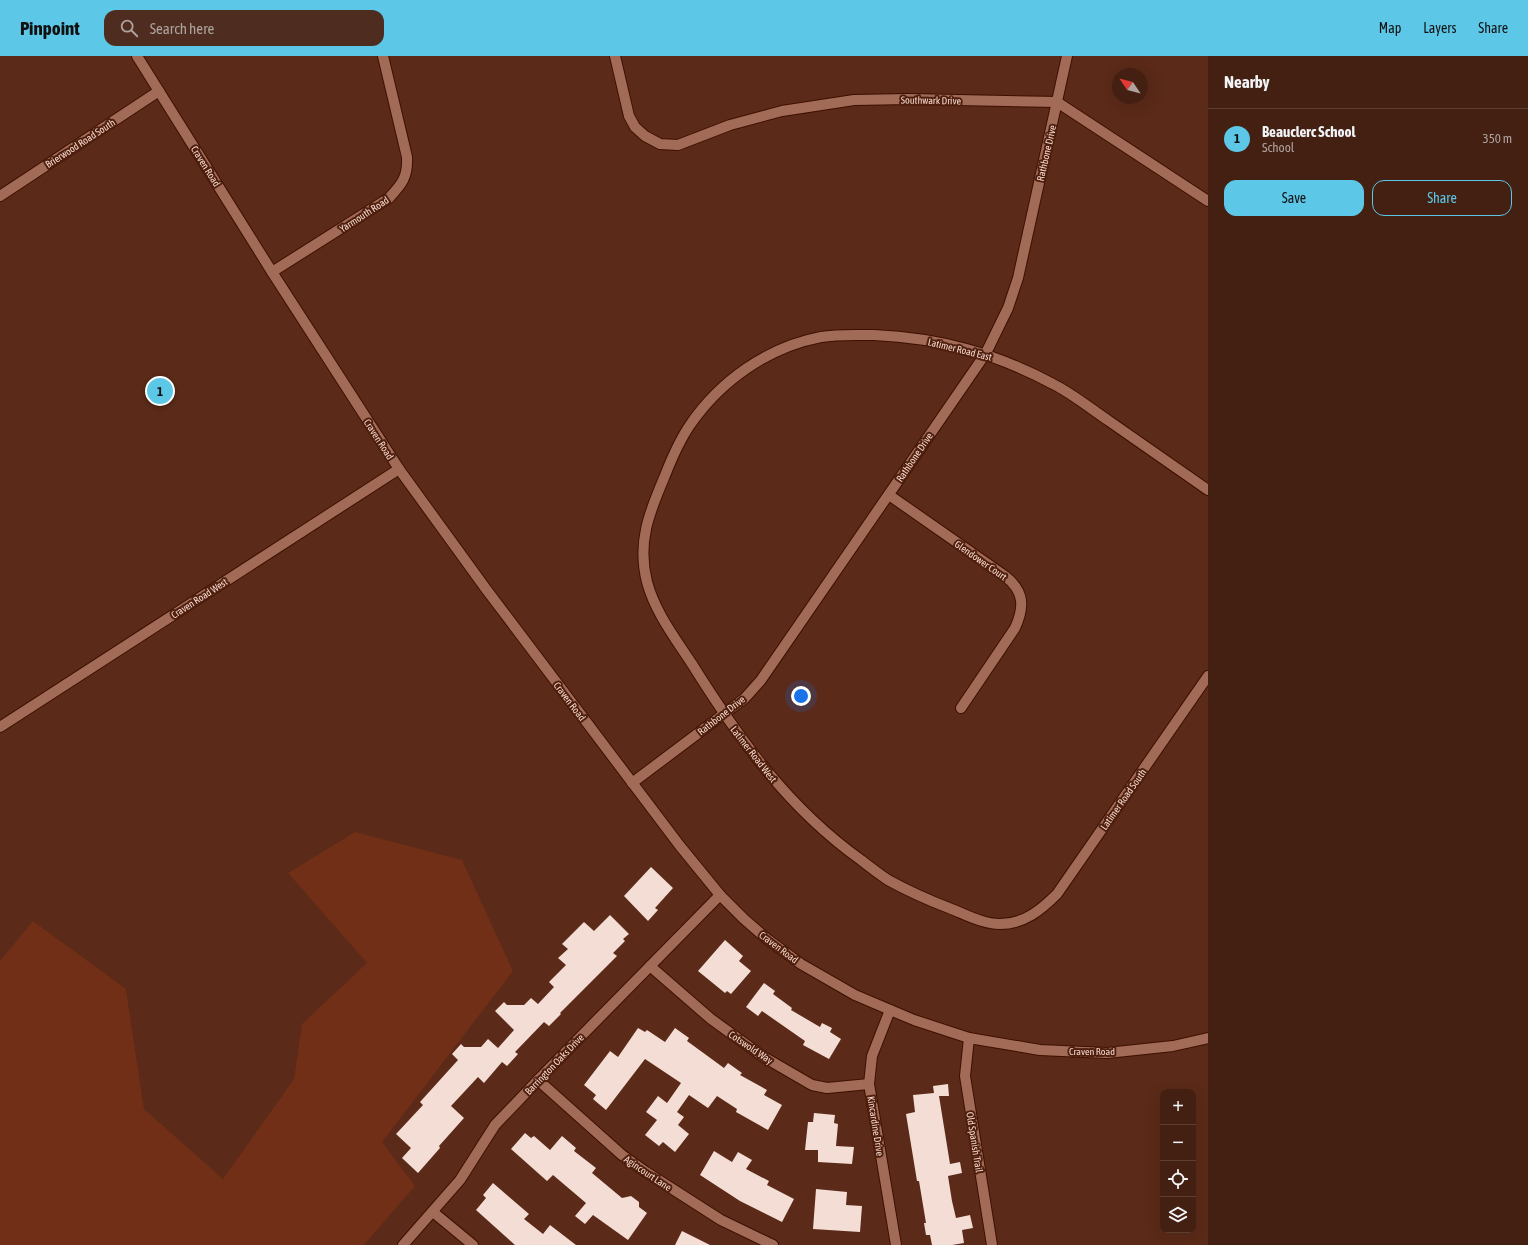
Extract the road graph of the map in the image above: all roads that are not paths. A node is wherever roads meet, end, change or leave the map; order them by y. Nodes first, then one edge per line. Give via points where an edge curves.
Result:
1 (137, 56) edge
2 (384, 56) edge
3 (615, 56) edge
4 (1068, 56) edge
5 (159, 91) junction
6 (1057, 102) junction
7 (0, 196) edge
8 (1208, 201) edge
9 (272, 272) junction
10 (986, 354) junction
11 (699, 413) joint
12 (399, 469) junction
13 (1208, 490) edge
14 (889, 495) junction
15 (1208, 676) edge
16 (961, 708) dead end
17 (724, 715) junction
18 (0, 727) edge
19 (632, 783) junction
20 (720, 894) junction
21 (1030, 916) joint
22 (650, 966) junction
23 (890, 1010) junction
24 (969, 1038) junction
25 (1208, 1038) edge
26 (538, 1080) junction
27 (869, 1084) junction
28 (433, 1212) junction
29 (403, 1245) edge
30 (473, 1245) edge
31 (773, 1245) edge
32 (896, 1245) edge
33 (992, 1245) edge

1 - 5 street, Craven Road
2 - 9 street, Yarmouth Road via 407,157 408,170 401,185 389,198
3 - 6 street, Southwark Drive via 629,116 635,127 660,144 678,145 730,125 782,111 854,100
4 - 6 street, Rathbone Drive
5 - 7 street, Brierwood Road South
5 - 9 street, Craven Road
6 - 8 street
6 - 10 street, Rathbone Drive via 1018,278 1008,308
9 - 12 street, Craven Road
10 - 11 street, Latimer Road East via 944,343 895,336 849,334 820,337 774,353 746,369 726,384
10 - 13 street, Latimer Road East via 1016,365 1058,386
10 - 14 street, Rathbone Drive
11 - 17 street, Latimer Road West via 676,448 650,510 644,532 644,556 647,581 656,607
12 - 18 street, Craven Road West
12 - 19 street, Craven Road
14 - 16 street, Glendower Court via 1005,576 1018,589 1021,610 1015,628
14 - 17 street, Rathbone Drive via 760,680 745,698
15 - 21 street, Latimer Road South via 1057,894 1042,909
17 - 19 street, Rathbone Drive
17 - 21 street, Latimer Road West via 772,779 808,817 845,849 886,878 927,899 983,922 1000,924
19 - 20 street, Craven Road
20 - 22 street, Barrington Oaks Drive
20 - 23 street, Craven Road via 761,934 801,964 854,995
22 - 26 street, Barrington Oaks Drive
22 - 27 street, Cotswold Way via 711,1019 762,1056 812,1085 827,1088
23 - 24 street, Craven Road
23 - 27 street, Kincardine Drive via 872,1056
24 - 25 street, Craven Road via 1040,1050 1107,1053 1173,1046
24 - 33 street, Old Spanish Trail via 965,1076
26 - 28 street, Barrington Oaks Drive via 496,1125 460,1180
26 - 31 street, Agincourt Lane via 617,1150 646,1172 721,1220
27 - 32 street, Kincardine Drive
28 - 29 street, Barrington Oaks Drive
28 - 30 street

